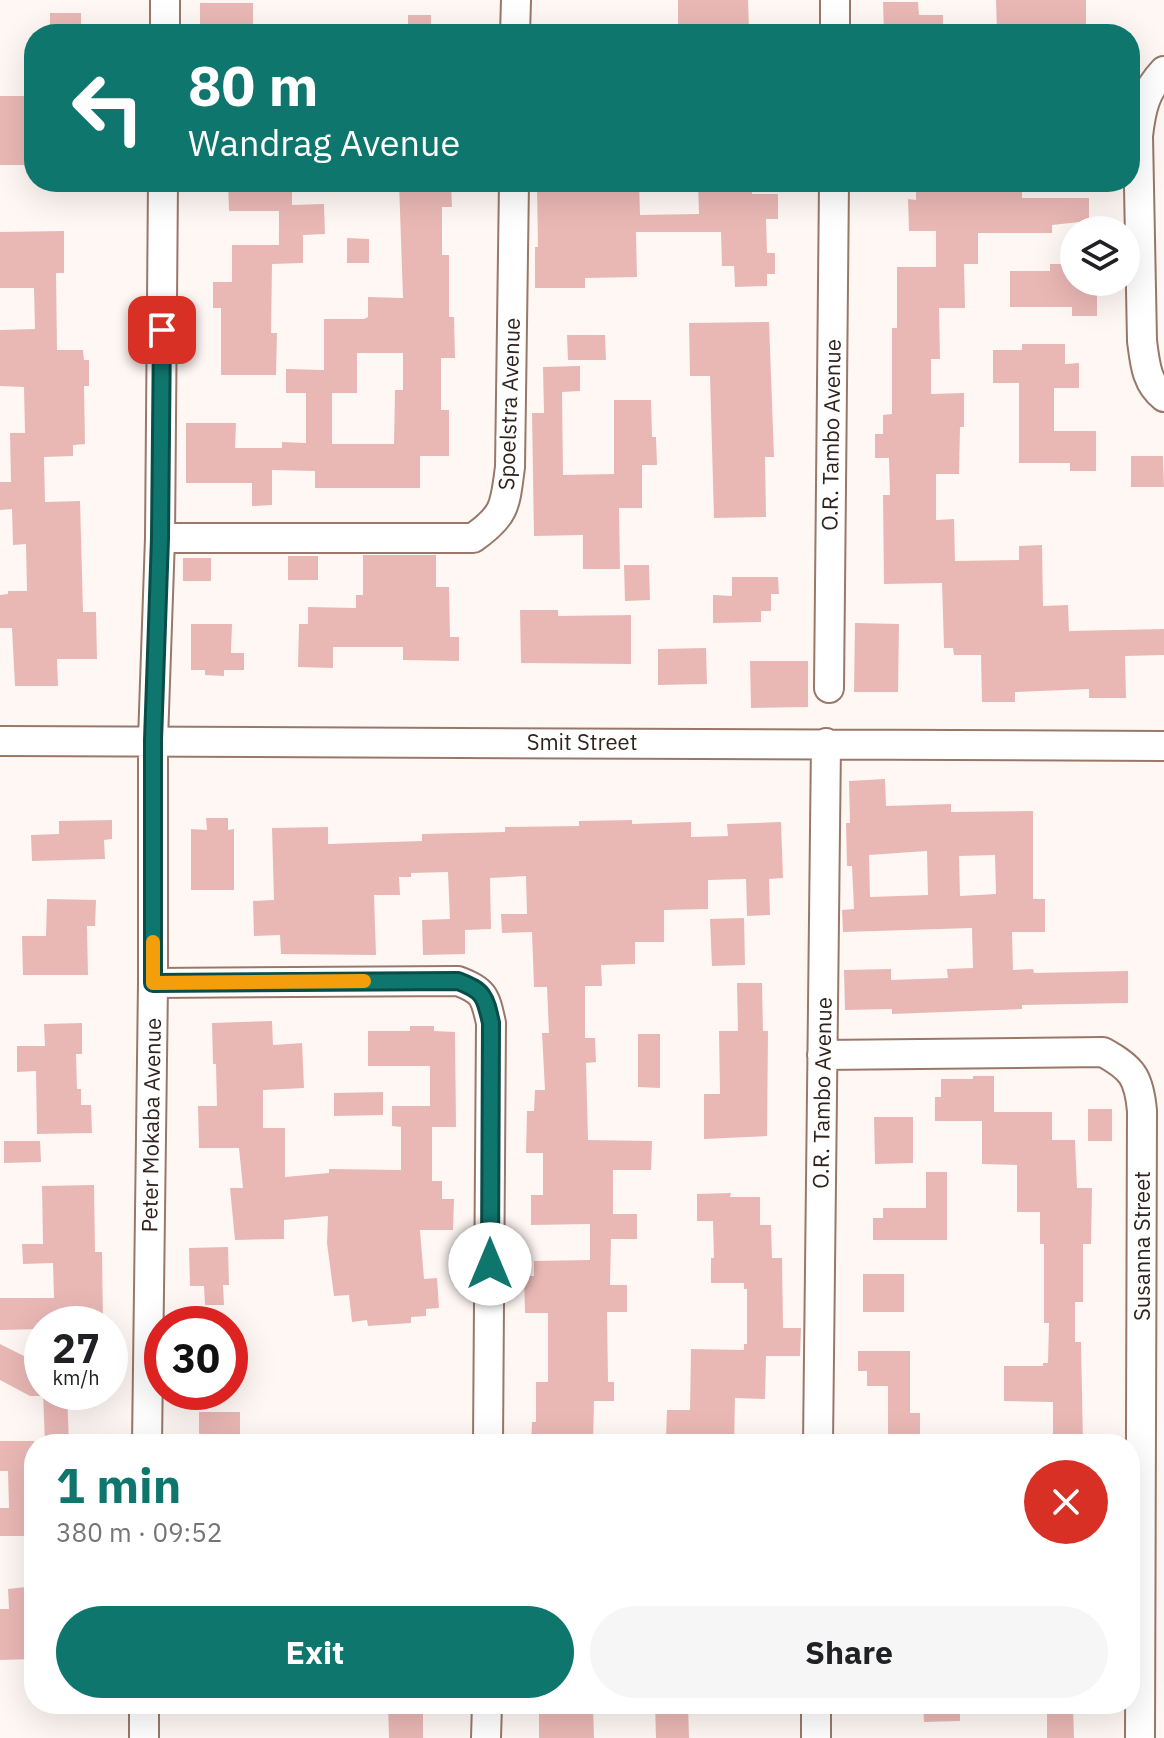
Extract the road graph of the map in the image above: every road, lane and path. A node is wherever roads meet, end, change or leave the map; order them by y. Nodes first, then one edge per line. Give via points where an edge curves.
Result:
1 (165, 0) edge
2 (516, 0) edge
3 (835, 0) edge
4 (165, 24) edge
5 (515, 24) edge
6 (835, 24) edge
7 (1164, 71) edge
8 (1140, 116) edge
9 (163, 192) edge
10 (514, 192) edge
11 (834, 192) edge
12 (1139, 192) edge
13 (1164, 397) edge
14 (160, 538) junction
15 (829, 688) dead end
16 (153, 740) junction
17 (0, 741) edge
18 (826, 743) junction
19 (1164, 746) edge
20 (153, 983) junction
21 (822, 1055) junction
22 (147, 1434) edge
23 (488, 1434) edge
24 (818, 1434) edge
25 (144, 1714) edge
26 (487, 1714) edge
27 (816, 1714) edge
28 (144, 1738) edge
29 (486, 1738) edge
30 (816, 1738) edge
31 (1140, 1738) edge

1 - 4 street
2 - 5 street
3 - 6 street
7 - 8 street via 1151,85
9 - 14 street, Peter Mokaba Avenue
10 - 14 street, Spoelstra Avenue via 510,467 506,502 494,524 473,538
11 - 15 street, O.R. Tambo Avenue
12 - 13 street via 1145,368 1153,389
14 - 16 street, Peter Mokaba Avenue
16 - 17 street, Smit Street
16 - 18 street, Smit Street
16 - 20 street, Peter Mokaba Avenue
18 - 19 street, Smit Street
18 - 21 street, O.R. Tambo Avenue
20 - 22 street, Peter Mokaba Avenue
20 - 23 street via 458,981 478,989 491,1023
21 - 24 street, O.R. Tambo Avenue
21 - 31 street, Susanna Street via 1103,1052 1126,1065 1140,1086
25 - 28 street
26 - 29 street
27 - 30 street

